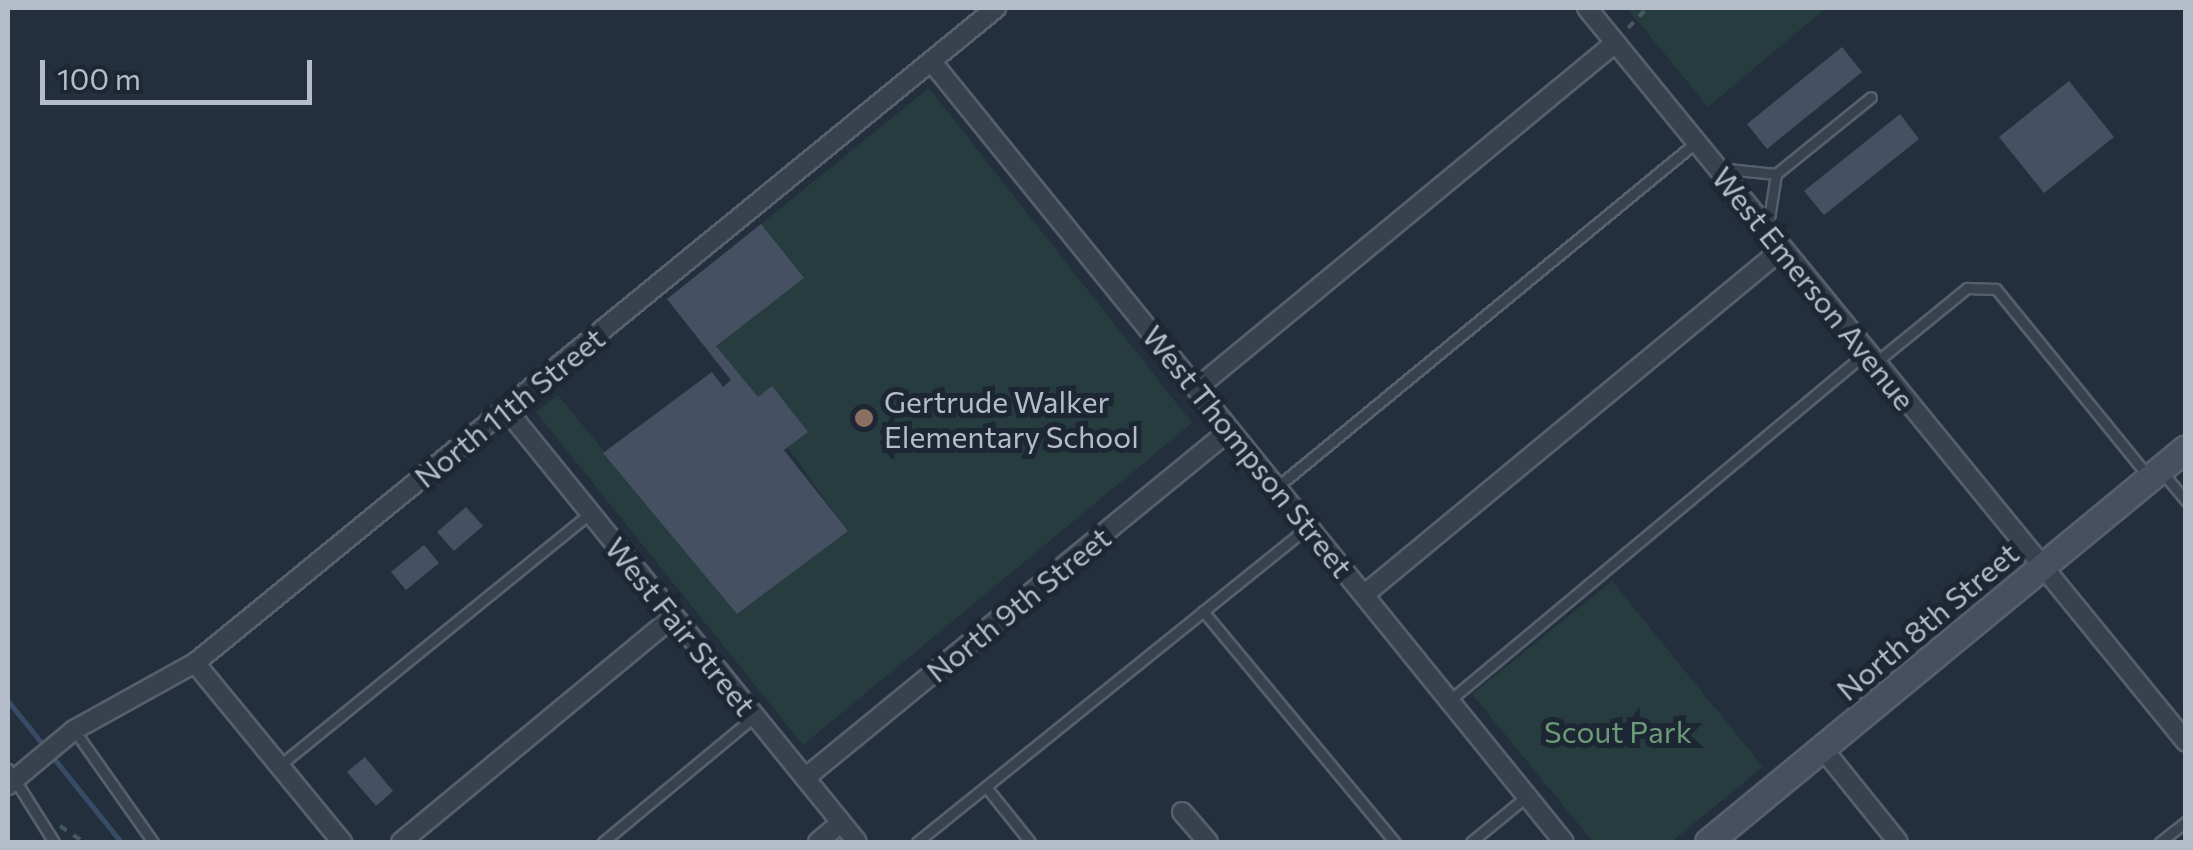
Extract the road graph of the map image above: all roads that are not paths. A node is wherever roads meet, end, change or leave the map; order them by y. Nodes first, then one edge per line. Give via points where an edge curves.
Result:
1 (996, 8) edge
2 (1587, 8) edge
3 (1615, 43) junction
4 (931, 61) junction
5 (1872, 96) dead end
6 (1696, 143) junction
7 (1716, 168) junction
8 (1776, 174) junction
9 (1766, 232) junction
10 (1781, 250) junction
11 (1871, 358) junction
12 (1197, 388) junction
13 (506, 409) junction
14 (1230, 430) junction
15 (2186, 448) edge
16 (2155, 474) junction
17 (1277, 487) junction
18 (2186, 501) edge
19 (590, 514) junction
20 (1309, 526) junction
21 (2044, 566) junction
22 (1365, 594) junction
23 (1204, 612) junction
24 (674, 616) junction
25 (195, 664) junction
26 (1450, 700) junction
27 (755, 716) junction
28 (67, 736) junction
29 (2186, 742) edge
30 (1823, 749) junction
31 (278, 766) junction
32 (12, 777) edge
33 (805, 778) junction
34 (986, 786) junction
35 (1527, 796) junction
36 (1182, 812) dead end
37 (2186, 822) edge
38 (842, 824) junction
39 (54, 842) edge
40 (153, 842) edge
41 (342, 842) edge
42 (402, 842) edge
43 (603, 842) edge
44 (818, 842) edge
45 (857, 842) edge
46 (917, 842) edge
47 (1030, 842) edge
48 (1208, 842) edge
49 (1395, 842) edge
50 (1470, 842) edge
51 (1564, 842) edge
52 (1708, 842) edge
53 (1898, 842) edge
54 (2160, 842) edge

1 - 4 street, North 11th Street
2 - 3 street, West Emerson Avenue
3 - 6 street, West Emerson Avenue
3 - 12 street
4 - 12 street, West Thompson Street
4 - 13 street, North 11th Street
5 - 8 lane
6 - 7 street, West Emerson Avenue
6 - 17 lane
7 - 8 lane
7 - 9 street, West Emerson Avenue
8 - 9 lane
9 - 10 street, West Emerson Avenue
10 - 11 street, West Emerson Avenue
10 - 22 street
11 - 16 lane via 1967,288 1996,288
11 - 21 street, West Emerson Avenue
11 - 26 lane
12 - 14 street, West Thompson Street
13 - 19 street, West Fair Street
13 - 25 street, North 11th Street
14 - 17 street, West Thompson Street
14 - 33 street, North 9th Street
15 - 16 street, North 8th Street
16 - 18 lane
16 - 21 street, North 8th Street
17 - 20 street, West Thompson Street
19 - 24 street, West Fair Street
19 - 31 lane
20 - 22 street, West Thompson Street
20 - 23 lane
21 - 29 street, West Emerson Avenue
21 - 30 street, North 8th Street
22 - 26 street, West Thompson Street
23 - 34 lane
23 - 49 lane
24 - 27 street, West Fair Street
24 - 42 street
25 - 28 street, North 11th Street
25 - 31 street
26 - 35 street, West Thompson Street
27 - 33 street, West Fair Street
27 - 43 lane
28 - 32 street, North 11th Street
28 - 40 lane
30 - 52 street, North 8th Street
30 - 53 street
31 - 41 street
32 - 39 lane
33 - 38 street, West Fair Street
34 - 46 lane
34 - 47 lane
35 - 50 lane
35 - 51 street, West Thompson Street
36 - 48 street
37 - 54 lane
38 - 44 street
38 - 45 street, West Fair Street

